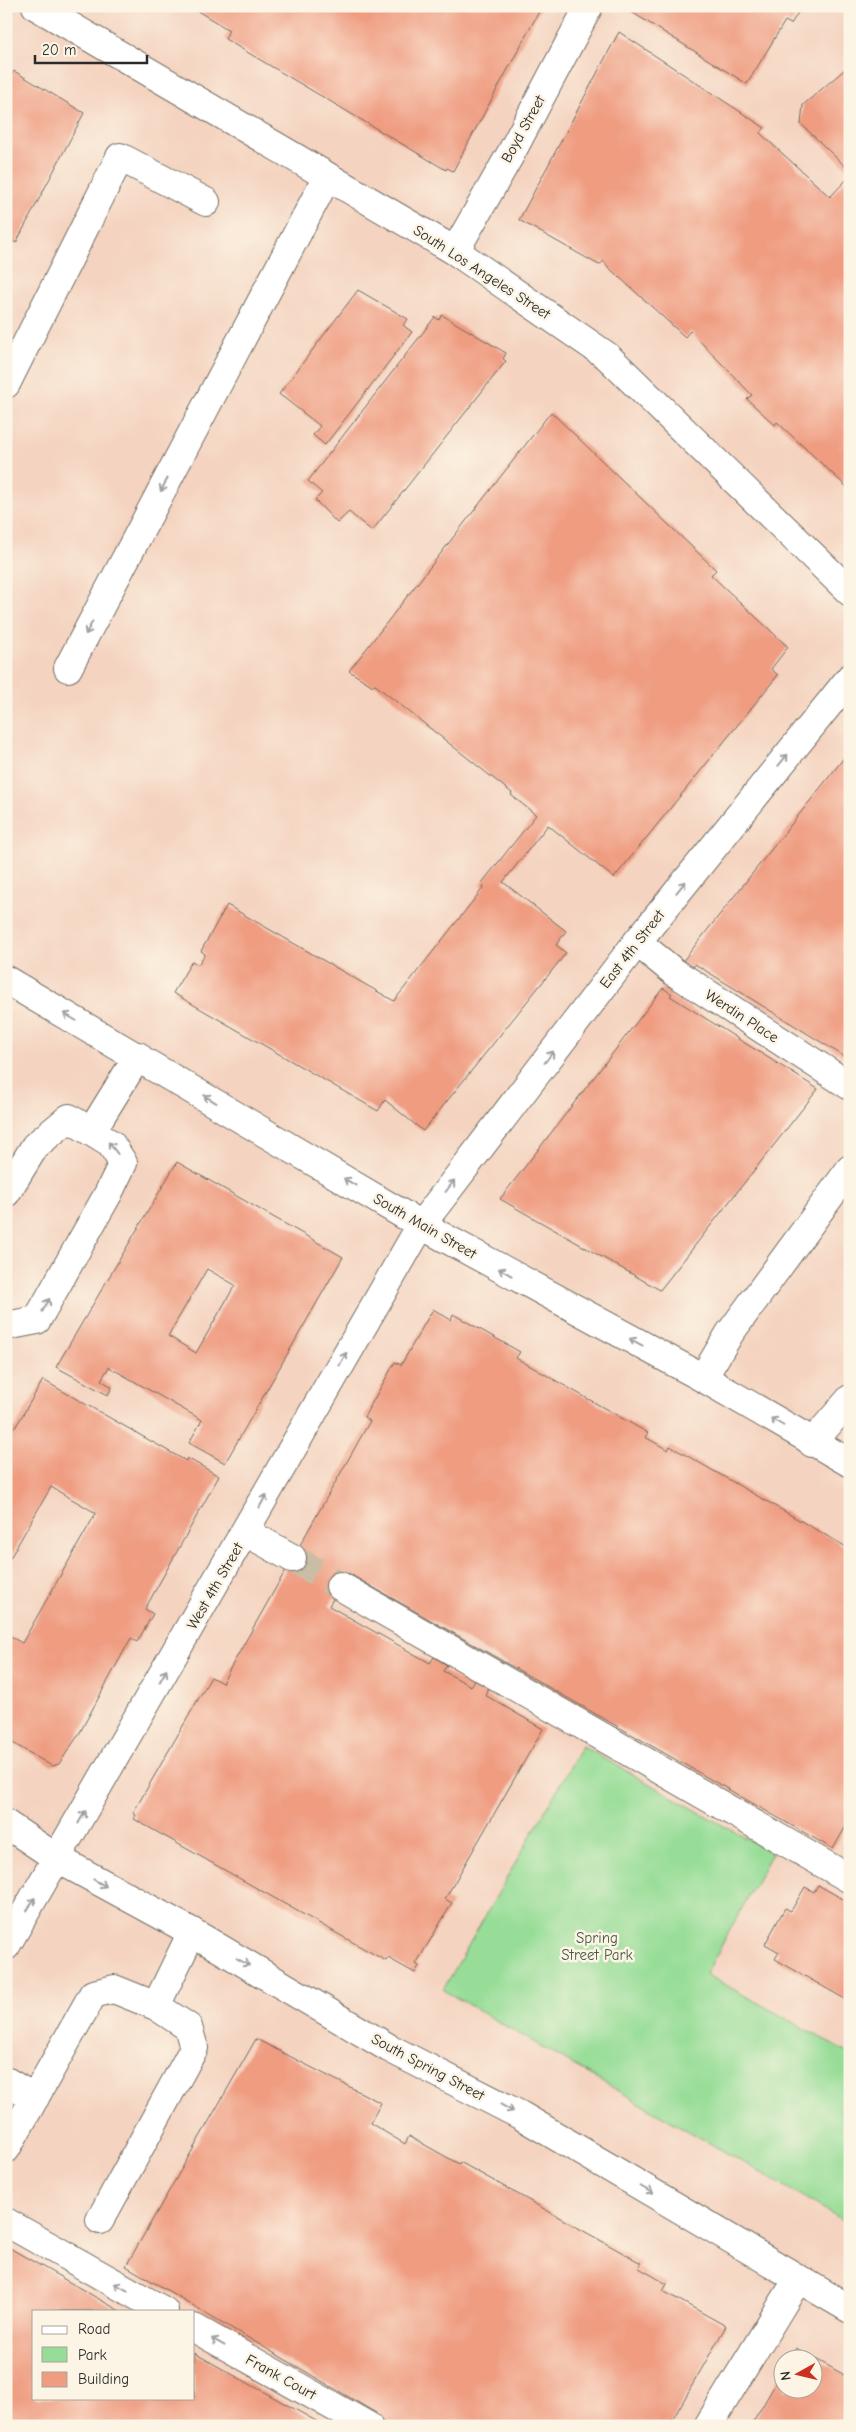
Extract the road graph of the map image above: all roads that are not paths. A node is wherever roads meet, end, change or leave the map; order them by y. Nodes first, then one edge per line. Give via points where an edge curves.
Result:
1 (36, 6) edge
2 (589, 6) edge
3 (327, 177) junction
4 (206, 202) dead end
5 (455, 251) junction
6 (6, 384) edge
7 (850, 592) edge
8 (68, 668) dead end
9 (850, 678) edge
10 (637, 942) junction
11 (6, 980) edge
12 (138, 1056) junction
13 (850, 1086) edge
14 (92, 1132) junction
15 (850, 1169) edge
16 (6, 1193) edge
17 (421, 1225) junction
18 (6, 1326) edge
19 (703, 1378) junction
20 (850, 1399) edge
21 (812, 1443) junction
22 (850, 1463) edge
23 (246, 1532) junction
24 (292, 1558) tunnel mouth
25 (340, 1586) tunnel mouth
26 (6, 1824) edge
27 (58, 1859) junction
28 (850, 1879) edge
29 (192, 1932) junction
30 (6, 1946) edge
31 (156, 2006) junction
32 (6, 2081) edge
33 (35, 2098) junction
34 (6, 2149) edge
35 (100, 2220) dead end
36 (6, 2222) edge
37 (798, 2279) junction
38 (162, 2310) edge
39 (850, 2310) edge
40 (195, 2329) edge
41 (368, 2426) edge
42 (708, 2426) edge

1 - 3 main road, South Los Angeles Street
2 - 5 main road, Boyd Street
3 - 5 main road, South Los Angeles Street
3 -> 8 main road
4 - 6 main road via 120,157
5 - 7 main road, South Los Angeles Street via 607,356
10 -> 9 main road, East 4th Street
10 - 13 main road, Werdin Place via 674,972
17 -> 10 main road, East 4th Street
12 -> 11 main road, South Main Street
12 - 14 main road
17 -> 12 main road, South Main Street
14 - 16 main road via 69,1118 35,1146
18 -> 14 main road via 37,1320 123,1163 111,1144
15 - 19 main road via 726,1338
19 -> 17 main road, South Main Street
23 -> 17 main road, West 4th Street
21 -> 19 main road, South Main Street
20 - 21 main road
21 - 22 main road, South Main Street
23 - 24 main road
27 -> 23 main road, West 4th Street
25 - 28 main road via 580,1714
26 - 27 main road, South Spring Street
27 -> 29 main road, South Spring Street
30 -> 27 main road, West 4th Street
29 - 31 main road
29 -> 37 main road, South Spring Street via 389,2048 520,2115
31 - 33 main road via 114,1989 93,1994
31 - 35 main road via 188,2028 194,2048
32 - 33 main road
33 - 34 main road
38 -> 36 main road
37 - 39 main road, South Spring Street
37 - 42 main road
41 -> 40 main road, Frank Court

